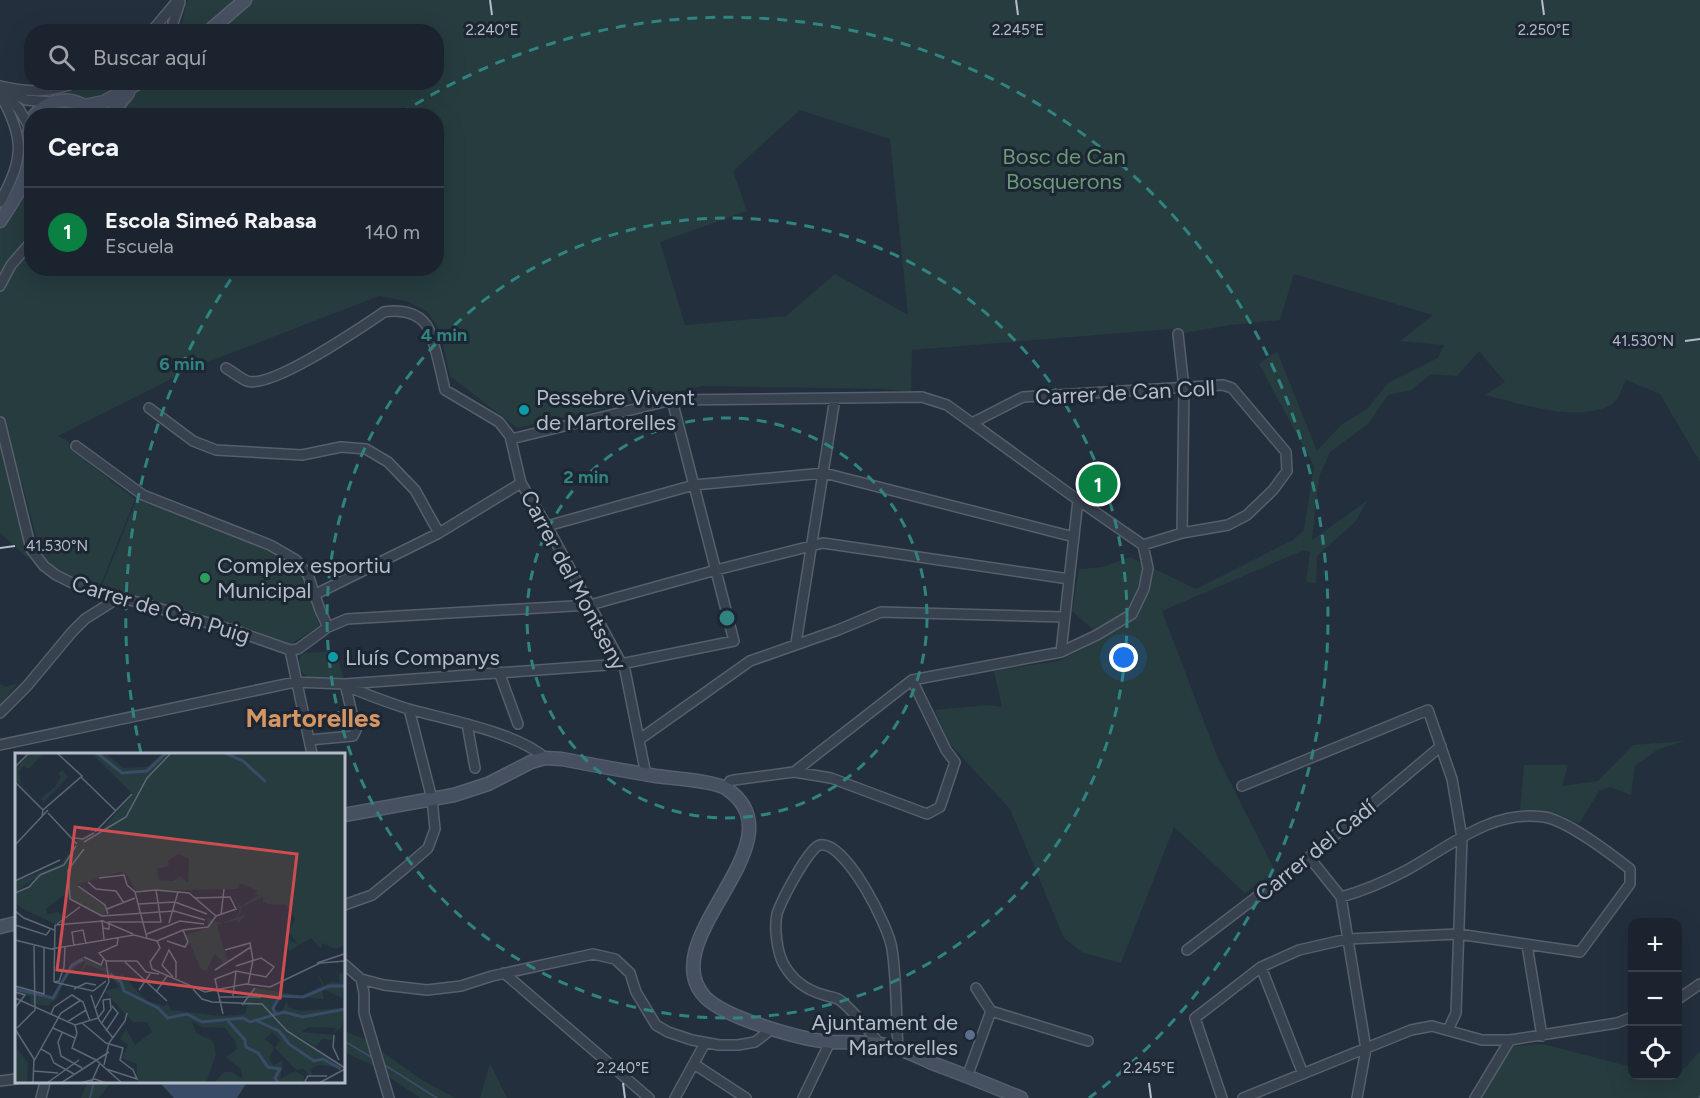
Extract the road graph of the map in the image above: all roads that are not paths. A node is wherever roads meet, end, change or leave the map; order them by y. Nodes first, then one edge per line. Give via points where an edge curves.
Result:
1 (179, 0) edge
2 (245, 0) edge
3 (158, 24) edge
4 (173, 24) edge
5 (217, 24) edge
6 (0, 89) edge
7 (52, 90) edge
8 (126, 90) edge
9 (133, 90) edge
10 (50, 102) junction
11 (84, 106) joint
12 (44, 108) edge
13 (116, 108) edge
14 (24, 114) edge
15 (24, 182) edge
16 (24, 190) edge
17 (6, 202) edge
18 (0, 221) edge
19 (24, 250) edge
20 (0, 286) edge
21 (1178, 334) dead end
22 (226, 368) dead end
23 (1184, 388) junction
24 (835, 398) junction
25 (672, 400) junction
26 (149, 408) dead end
27 (0, 422) edge
28 (972, 423) junction
29 (511, 439) junction
30 (76, 446) dead end
31 (824, 472) junction
32 (521, 483) junction
33 (694, 485) junction
34 (1078, 500) junction
35 (547, 526) junction
36 (439, 533) junction
37 (1182, 533) junction
38 (1074, 537) junction
39 (1143, 545) junction
40 (812, 546) junction
41 (716, 570) junction
42 (1069, 579) junction
43 (316, 594) junction
44 (120, 597) junction
45 (590, 606) junction
46 (1065, 617) junction
47 (328, 627) junction
48 (796, 643) junction
49 (290, 650) junction
50 (1061, 652) junction
51 (621, 664) junction
52 (499, 672) junction
53 (912, 680) junction
54 (296, 682) junction
55 (345, 684) junction
56 (409, 709) junction
57 (0, 713) edge
58 (467, 724) junction
59 (518, 724) dead end
60 (640, 739) junction
61 (309, 740) junction
62 (0, 745) edge
63 (1441, 746) junction
64 (312, 753) edge
65 (545, 758) junction
66 (475, 768) dead end
67 (794, 772) junction
68 (646, 775) junction
69 (1242, 786) dead end
70 (726, 788) junction
71 (432, 800) junction
72 (345, 815) edge
73 (1462, 837) junction
74 (1309, 857) junction
75 (1341, 897) junction
76 (345, 904) edge
77 (15, 923) edge
78 (0, 927) edge
79 (1458, 934) junction
80 (1347, 939) junction
81 (1527, 945) junction
82 (1187, 950) dead end
83 (345, 965) edge
84 (1261, 967) junction
85 (504, 973) junction
86 (361, 980) junction
87 (1700, 984) edge
88 (976, 988) dead end
89 (1682, 996) edge
90 (991, 1011) junction
91 (1628, 1019) edge
92 (773, 1028) junction
93 (1448, 1029) junction
94 (1542, 1036) junction
95 (1510, 1040) junction
96 (1088, 1041) dead end
97 (830, 1042) junction
98 (705, 1043) junction
99 (881, 1045) junction
100 (1366, 1048) junction
101 (898, 1049) junction
102 (694, 1064) junction
103 (1304, 1074) junction
104 (967, 1077) junction
105 (15, 1079) edge
106 (0, 1081) edge
107 (45, 1083) edge
108 (41, 1098) edge
109 (388, 1098) edge
110 (649, 1098) edge
111 (675, 1098) edge
112 (746, 1098) edge
113 (803, 1098) edge
114 (1021, 1098) edge
115 (1222, 1098) edge
116 (1243, 1098) edge
117 (1357, 1098) edge
118 (1475, 1098) edge

1 - 3 street
1 - 4 street
2 - 5 street
6 - 7 street
6 - 10 street via 26,100
6 - 14 street
6 - 17 street via 18,132 16,166
8 - 11 street via 104,102
9 - 13 street
10 - 11 street via 66,100
10 - 12 street
15 - 17 street
16 - 17 street
17 - 18 street
19 - 20 street
21 - 23 street
22 - 29 street via 247,381 258,381 293,368 384,312 401,311 418,317 428,327 446,390 498,422
23 - 28 street, Carrer de Can Coll via 1023,397
23 - 37 street
23 - 37 street, Carrer de Can Coll via 1232,388 1286,453 1287,471 1247,515 1228,525
24 - 25 street
24 - 28 street via 922,397 947,405
24 - 31 street
25 - 29 street
25 - 33 street
26 - 36 street via 193,441 216,450 302,455 341,447 366,449 388,462 415,490
27 - 44 street, Carrer de Can Puig via 27,537 36,558 72,583
28 - 34 street
29 - 32 street, Carrer del Montseny
30 - 43 street via 143,495 270,545 296,560
31 - 33 street
31 - 38 street
31 - 40 street
32 - 35 street, Carrer del Montseny
32 - 36 street
33 - 35 street
33 - 41 street
34 - 38 street
34 - 39 street
35 - 45 street, Carrer del Montseny
36 - 43 street
37 - 39 street
38 - 42 street
39 - 50 street via 1148,568 1144,589 1132,614
40 - 41 street
40 - 42 street via 823,543
40 - 48 street
41 - 45 street
41 - 51 street via 734,641
42 - 46 street
43 - 47 street
44 - 49 street, Carrer de Can Puig
44 - 57 street via 77,626 35,678
45 - 47 street via 347,619
45 - 51 street, Carrer del Montseny
46 - 48 street via 881,612
46 - 50 street
47 - 49 street via 298,649
48 - 60 street via 750,661
49 - 54 street
50 - 53 street
51 - 52 street
51 - 60 street, Carrer del Montseny
52 - 55 street
52 - 59 street
53 - 67 street
53 - 67 street via 955,762 940,807 927,814 831,778
54 - 55 street
54 - 61 street
54 - 62 street
55 - 56 street
55 - 61 street via 356,730 353,736
56 - 58 street
56 - 71 street
58 - 65 street via 533,747
58 - 66 street
60 - 68 street, Carrer del Montseny
61 - 64 street
63 - 69 street via 1428,710
63 - 73 street via 1452,779
63 - 74 street, Carrer del Cadí
65 - 68 street
65 - 71 street via 488,784
67 - 70 street via 734,780
68 - 70 street
70 - 92 street via 745,809 750,832 742,860 700,935 692,969 694,980 710,1002 736,1017
71 - 72 street
71 - 76 street via 435,829 428,848 372,896
73 - 75 street via 1369,889
73 - 79 street
73 - 81 street via 1494,821 1545,817 1594,843 1630,869 1630,884 1580,952
74 - 75 street
74 - 82 street, Carrer del Cadí
75 - 80 street
77 - 78 street
79 - 80 street
79 - 81 street
79 - 93 street via 1456,1013
80 - 84 street via 1299,950
80 - 100 street
81 - 94 street
83 - 86 street
84 - 103 street
84 - 115 street via 1195,1018
85 - 86 street via 461,986 428,990
85 - 98 street via 593,954 615,959 630,974 636,993 656,1025
85 - 110 street
86 - 109 street via 364,1013
87 - 89 street
88 - 90 street
90 - 96 street
90 - 104 street
91 - 94 street
92 - 97 street
92 - 98 street via 755,1042
93 - 95 street via 1482,1040
93 - 100 street via 1432,1026 1411,1030
94 - 95 street
95 - 118 street
97 - 99 street
97 - 113 street
98 - 102 street
99 - 101 street
99 - 101 street via 840,999 807,990 782,961 777,915 813,849 820,845 829,846 851,864 885,925 892,947
100 - 103 street
100 - 117 street
101 - 104 street
102 - 111 street
102 - 112 street
103 - 116 street
104 - 114 street
105 - 106 street
107 - 108 street

